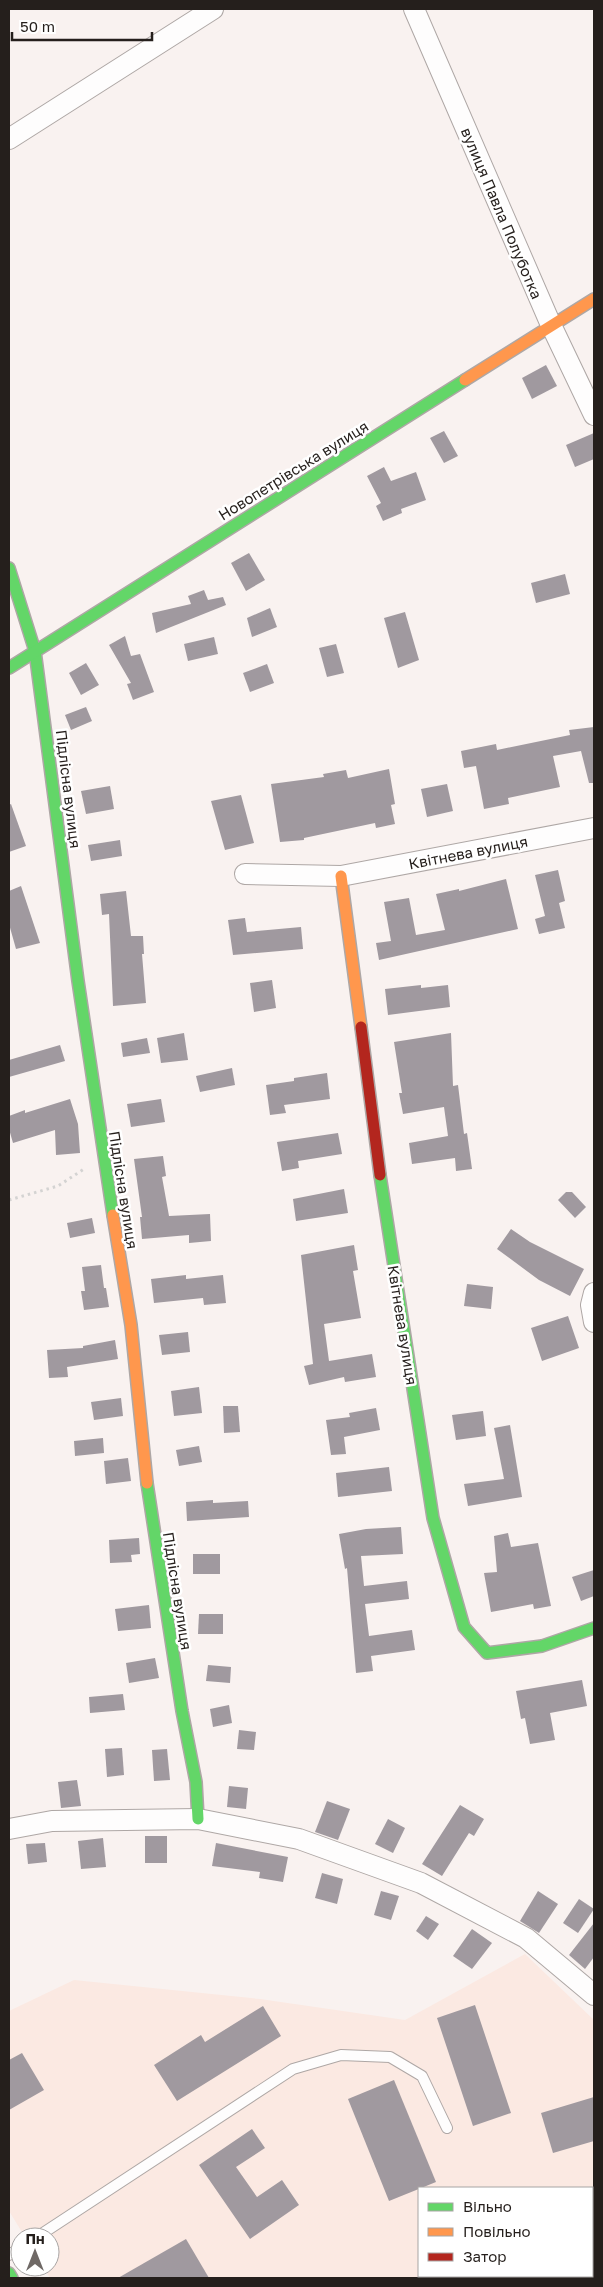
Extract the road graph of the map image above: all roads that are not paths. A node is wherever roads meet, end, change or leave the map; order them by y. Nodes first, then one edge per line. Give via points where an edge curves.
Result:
1 (214, 9) edge
2 (414, 9) edge
3 (9, 139) edge
4 (594, 299) edge
5 (551, 325) junction
6 (594, 415) edge
7 (9, 568) edge
8 (35, 651) junction
9 (9, 668) edge
10 (594, 828) edge
11 (245, 874) dead end
12 (341, 876) junction
13 (594, 1293) edge
14 (594, 1322) edge
15 (594, 1628) edge
16 (198, 1820) junction
17 (9, 1829) edge
18 (594, 1995) edge
19 (446, 2128) dead end
20 (51, 2227) edge
21 (9, 2273) edge
22 (12, 2278) edge

1 - 3 street
2 - 5 street, вулиця Павла Полуботка
4 - 5 street, Новопетрівська вулиця
5 - 6 street, вулиця Павла Полуботка
5 - 8 street, Новопетрівська вулиця
7 - 8 street, Підлісна вулиця
8 - 9 street, Новопетрівська вулиця
8 - 16 street, Підлісна вулиця via 103,1157 131,1325 148,1497 196,1782
10 - 12 street, Квітнева вулиця
11 - 12 street, Квітнева вулиця
12 - 15 street, Квітнева вулиця via 378,1161 433,1518 464,1627 487,1653 520,1651 574,1638
13 - 14 street via 591,1305
16 - 17 street via 52,1821
16 - 18 street via 299,1839 422,1883 526,1938
19 - 20 lane via 422,2076 390,2057 341,2055 293,2069
21 - 22 street

